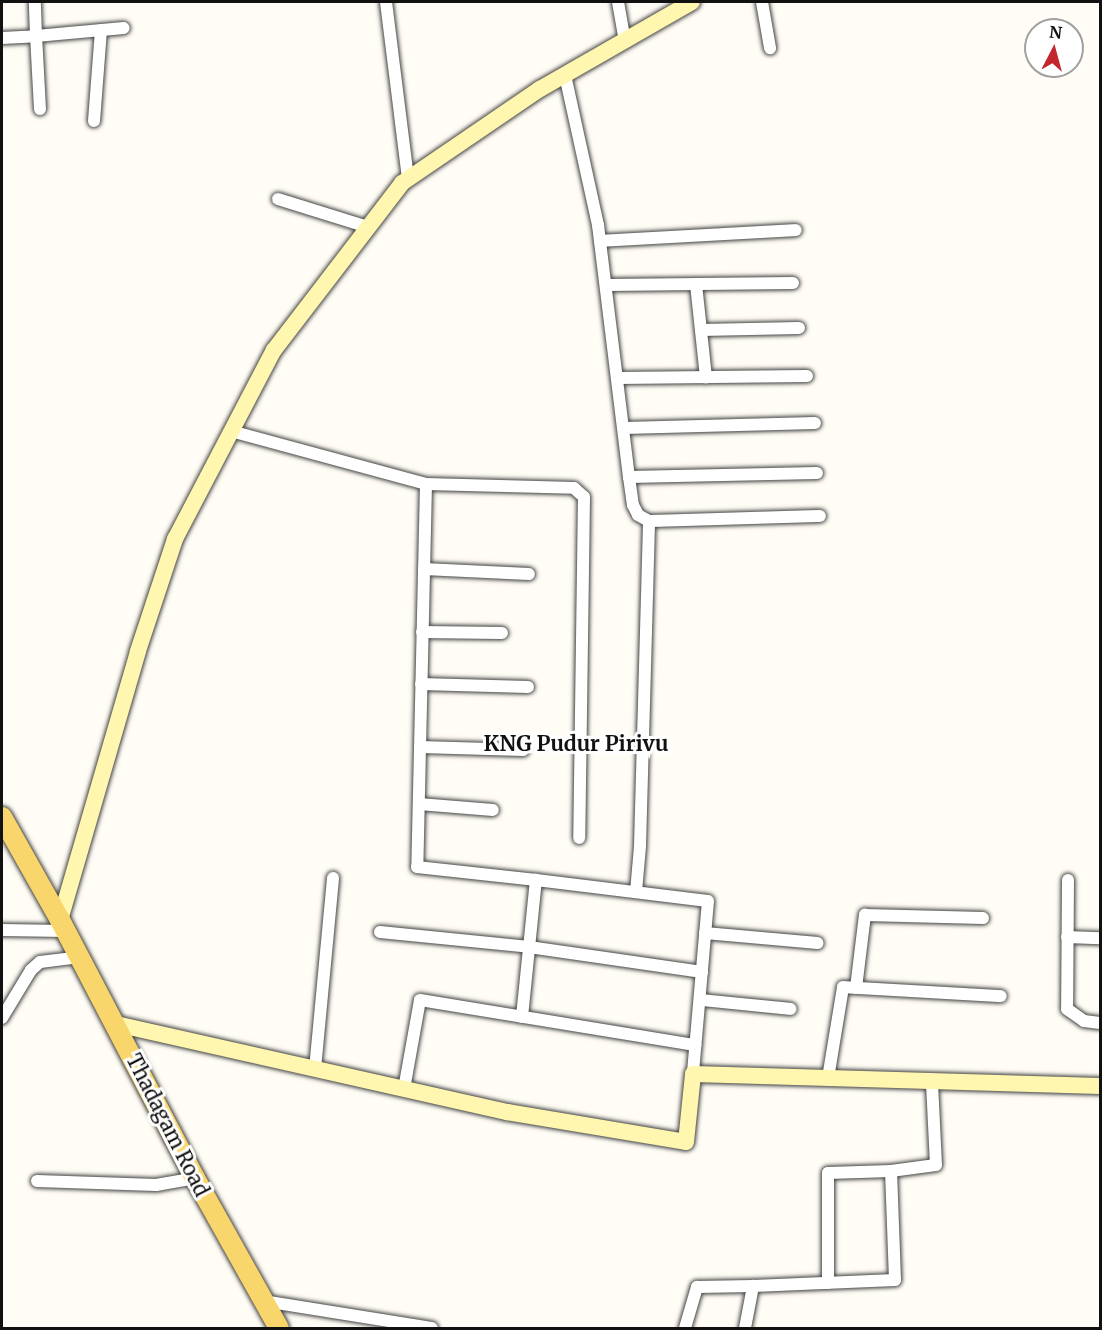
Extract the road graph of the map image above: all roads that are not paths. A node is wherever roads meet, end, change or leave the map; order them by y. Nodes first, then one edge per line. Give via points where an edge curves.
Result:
1 (35, 2) edge
2 (386, 2) edge
3 (618, 2) edge
4 (692, 2) edge
5 (762, 2) edge
6 (124, 28) dead end
7 (101, 30) junction
8 (36, 36) junction
9 (2, 38) edge
10 (625, 40) junction
11 (770, 48) dead end
12 (565, 75) junction
13 (40, 109) dead end
14 (94, 121) dead end
15 (408, 179) junction
16 (278, 199) dead end
17 (368, 227) junction
18 (796, 230) dead end
19 (600, 241) junction
20 (793, 283) dead end
21 (696, 284) junction
22 (606, 285) junction
23 (798, 328) dead end
24 (701, 330) junction
25 (807, 376) dead end
26 (706, 377) junction
27 (617, 378) junction
28 (815, 423) dead end
29 (624, 428) junction
30 (231, 431) junction
31 (817, 473) dead end
32 (629, 477) junction
33 (426, 484) junction
34 (820, 516) dead end
35 (649, 521) junction
36 (424, 569) junction
37 (529, 574) dead end
38 (422, 632) junction
39 (502, 633) dead end
40 (421, 684) junction
41 (528, 687) dead end
42 (420, 747) junction
43 (523, 750) dead end
44 (418, 804) junction
45 (493, 810) dead end
46 (2, 817) edge
47 (579, 838) dead end
48 (333, 878) dead end
49 (536, 879) junction
50 (1068, 880) dead end
51 (636, 892) junction
52 (983, 918) dead end
53 (63, 926) junction
54 (2, 930) edge
55 (380, 932) dead end
56 (705, 933) junction
57 (1068, 937) junction
58 (1101, 938) edge
59 (818, 944) dead end
60 (529, 947) junction
61 (78, 957) junction
62 (702, 972) junction
63 (856, 988) junction
64 (1001, 996) dead end
65 (700, 1000) junction
66 (791, 1009) dead end
67 (522, 1017) junction
68 (2, 1018) edge
69 (1101, 1023) edge
70 (116, 1024) junction
71 (695, 1045) junction
72 (315, 1069) junction
73 (693, 1074) junction
74 (828, 1078) junction
75 (932, 1082) junction
76 (1101, 1086) edge
77 (404, 1089) junction
78 (891, 1171) junction
79 (195, 1178) junction
80 (36, 1181) dead end
81 (828, 1283) junction
82 (753, 1286) junction
83 (264, 1301) junction
84 (279, 1329) edge
85 (432, 1329) edge
86 (685, 1329) edge
87 (745, 1329) edge

1 - 8 street
2 - 15 street
3 - 10 street
4 - 10 main road
5 - 11 street
6 - 7 street
7 - 8 street
7 - 14 street
8 - 9 street
8 - 13 street
10 - 12 main road
12 - 15 main road
12 - 19 street
15 - 17 main road
16 - 17 street
17 - 30 main road via 274,350
18 - 19 street
19 - 22 street
20 - 21 street
21 - 22 street
21 - 24 street
22 - 27 street
23 - 24 street
24 - 26 street
25 - 26 street
26 - 27 street
27 - 29 street
28 - 29 street
29 - 32 street
30 - 33 street
30 - 53 main road via 175,539 138,651
31 - 32 street
32 - 35 street via 633,505 638,515
33 - 36 street
33 - 47 street via 574,488 584,497
34 - 35 street
35 - 51 street
36 - 37 street
36 - 38 street
38 - 39 street
38 - 40 street
40 - 41 street
40 - 42 street
42 - 43 street
42 - 44 street
44 - 45 street
44 - 49 street via 417,867
46 - 53 main road, Thadagam Road
48 - 72 street
49 - 51 street
49 - 60 street
50 - 57 street
51 - 56 street via 708,902
52 - 63 street via 866,915
53 - 54 street
53 - 61 main road, Thadagam Road
55 - 60 street
56 - 59 street
56 - 62 street
57 - 58 street
57 - 69 street via 1067,1009 1084,1021
60 - 62 street
60 - 67 street
61 - 68 street via 40,962
61 - 70 main road, Thadagam Road
62 - 65 street
63 - 64 street
63 - 74 street via 843,987
65 - 66 street
65 - 71 street
67 - 71 street
67 - 77 street via 420,1000
70 - 72 main road
70 - 79 main road, Thadagam Road
71 - 73 street
72 - 77 main road
73 - 74 main road
73 - 77 main road via 686,1142 507,1112
74 - 75 main road
75 - 76 main road
75 - 78 street via 936,1165
78 - 81 street via 828,1173
78 - 81 street via 895,1280
79 - 80 street via 156,1185
79 - 83 main road, Thadagam Road
81 - 82 street
82 - 86 street via 697,1287
82 - 87 street
83 - 84 main road, Thadagam Road
83 - 85 street

